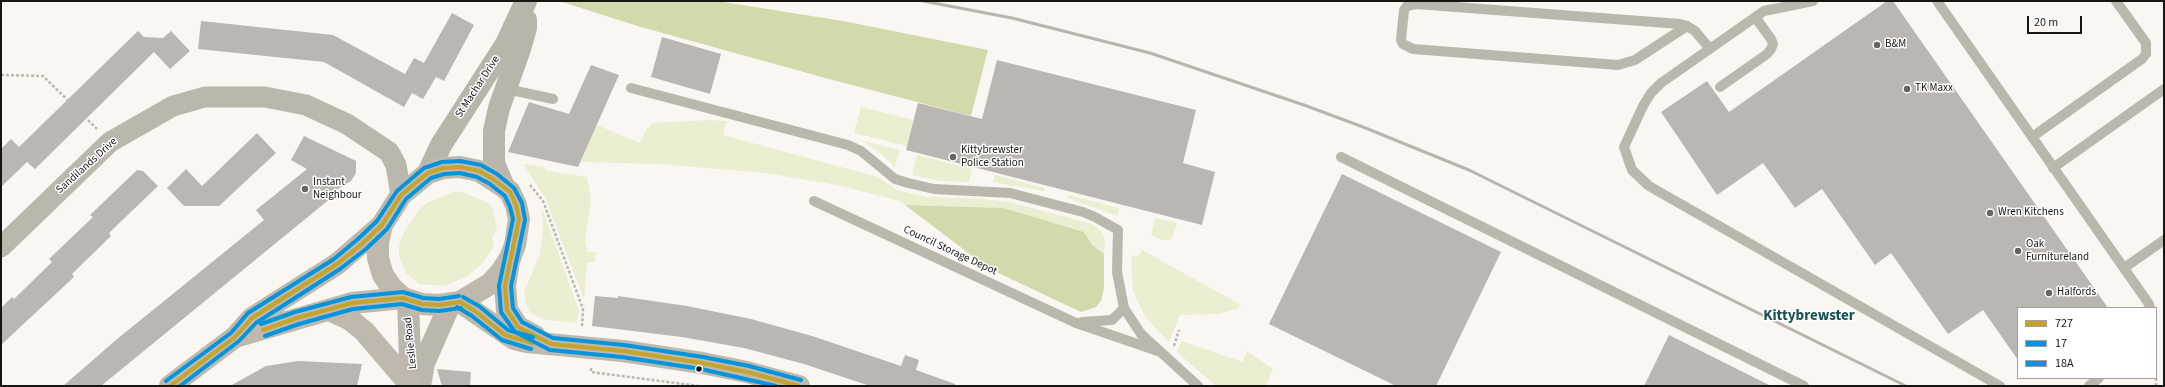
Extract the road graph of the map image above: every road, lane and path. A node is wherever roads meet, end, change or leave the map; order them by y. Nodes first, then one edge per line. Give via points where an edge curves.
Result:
1 (526, 1) edge
2 (1813, 1) edge
3 (1937, 1) edge
4 (2116, 1) edge
5 (1755, 17) junction
6 (1687, 26) junction
7 (1710, 48) junction
8 (1, 75) edge
9 (508, 85) junction
10 (1720, 87) dead end
11 (631, 88) dead end
12 (2164, 89) edge
13 (553, 99) dead end
14 (2032, 137) junction
15 (110, 142) junction
16 (1340, 157) dead end
17 (2053, 168) junction
18 (428, 173) junction
19 (526, 179) dead end
20 (504, 186) junction
21 (401, 195) junction
22 (814, 201) dead end
23 (382, 225) junction
24 (2164, 240) edge
25 (1, 246) edge
26 (510, 258) junction
27 (2124, 268) junction
28 (405, 299) junction
29 (455, 303) junction
30 (2150, 307) edge
31 (1124, 308) junction
32 (329, 310) junction
33 (1076, 323) junction
34 (587, 331) dead end
35 (235, 337) junction
36 (551, 344) junction
37 (1161, 352) junction
38 (590, 372) dead end
39 (2098, 379) edge
40 (170, 386) edge
41 (411, 386) edge
42 (417, 386) edge
43 (420, 386) edge
44 (699, 386) edge
45 (797, 386) edge
46 (1198, 386) edge
47 (1804, 386) edge
48 (2000, 386) edge
49 (2089, 386) edge

1 - 9 main road, St Machar Drive via 526,28
1 - 18 main road, St Machar Drive via 498,57 449,132
2 - 5 lane via 1772,8
3 - 14 lane
4 - 14 lane via 2146,43 2146,54
5 - 7 lane
5 - 10 lane via 1771,39 1772,49
6 - 6 lane via 1416,4 1407,6 1404,10 1401,40 1413,49 1618,66 1635,60
6 - 7 lane
7 - 48 lane via 1666,79 1651,93 1624,147 1632,170 1649,186
8 - 15 path via 43,76
9 - 13 lane via 516,91
9 - 20 main road, St Machar Drive via 499,108 493,147 494,164
11 - 31 lane via 848,145 895,179 908,183 934,189 1010,193 1089,214 1118,230 1117,272
12 - 17 lane
14 - 17 lane
15 - 21 street, Sandilands Drive via 173,106 205,97 265,96 306,105 347,124 389,152 396,165
15 - 25 street, Sandilands Drive
16 - 47 lane
17 - 27 lane
18 - 20 main road via 443,168 460,167 479,171
18 - 21 main road
19 - 34 path via 543,201 583,309 581,330
20 - 26 main road via 516,205 519,218 515,245
21 - 23 main road
22 - 33 lane, Council Storage Depot
23 - 28 main road via 378,258 383,275 392,288
23 - 35 main road via 337,264 252,318
24 - 27 lane
26 - 29 main road via 490,284
26 - 36 main road via 505,286 507,310 518,327
27 - 30 lane
28 - 29 main road via 422,304
28 - 32 main road via 352,304
28 - 42 street, Leslie Road via 410,359
29 - 36 main road via 514,339
29 - 43 street, Leslie Road via 424,363
31 - 33 lane via 1112,320
31 - 37 lane via 1141,334
32 - 35 main road
32 - 41 main road via 349,319 364,331
33 - 37 lane, Council Storage Depot
35 - 40 main road
36 - 45 main road via 623,351 702,363
37 - 46 lane
38 - 44 path
39 - 49 lane

